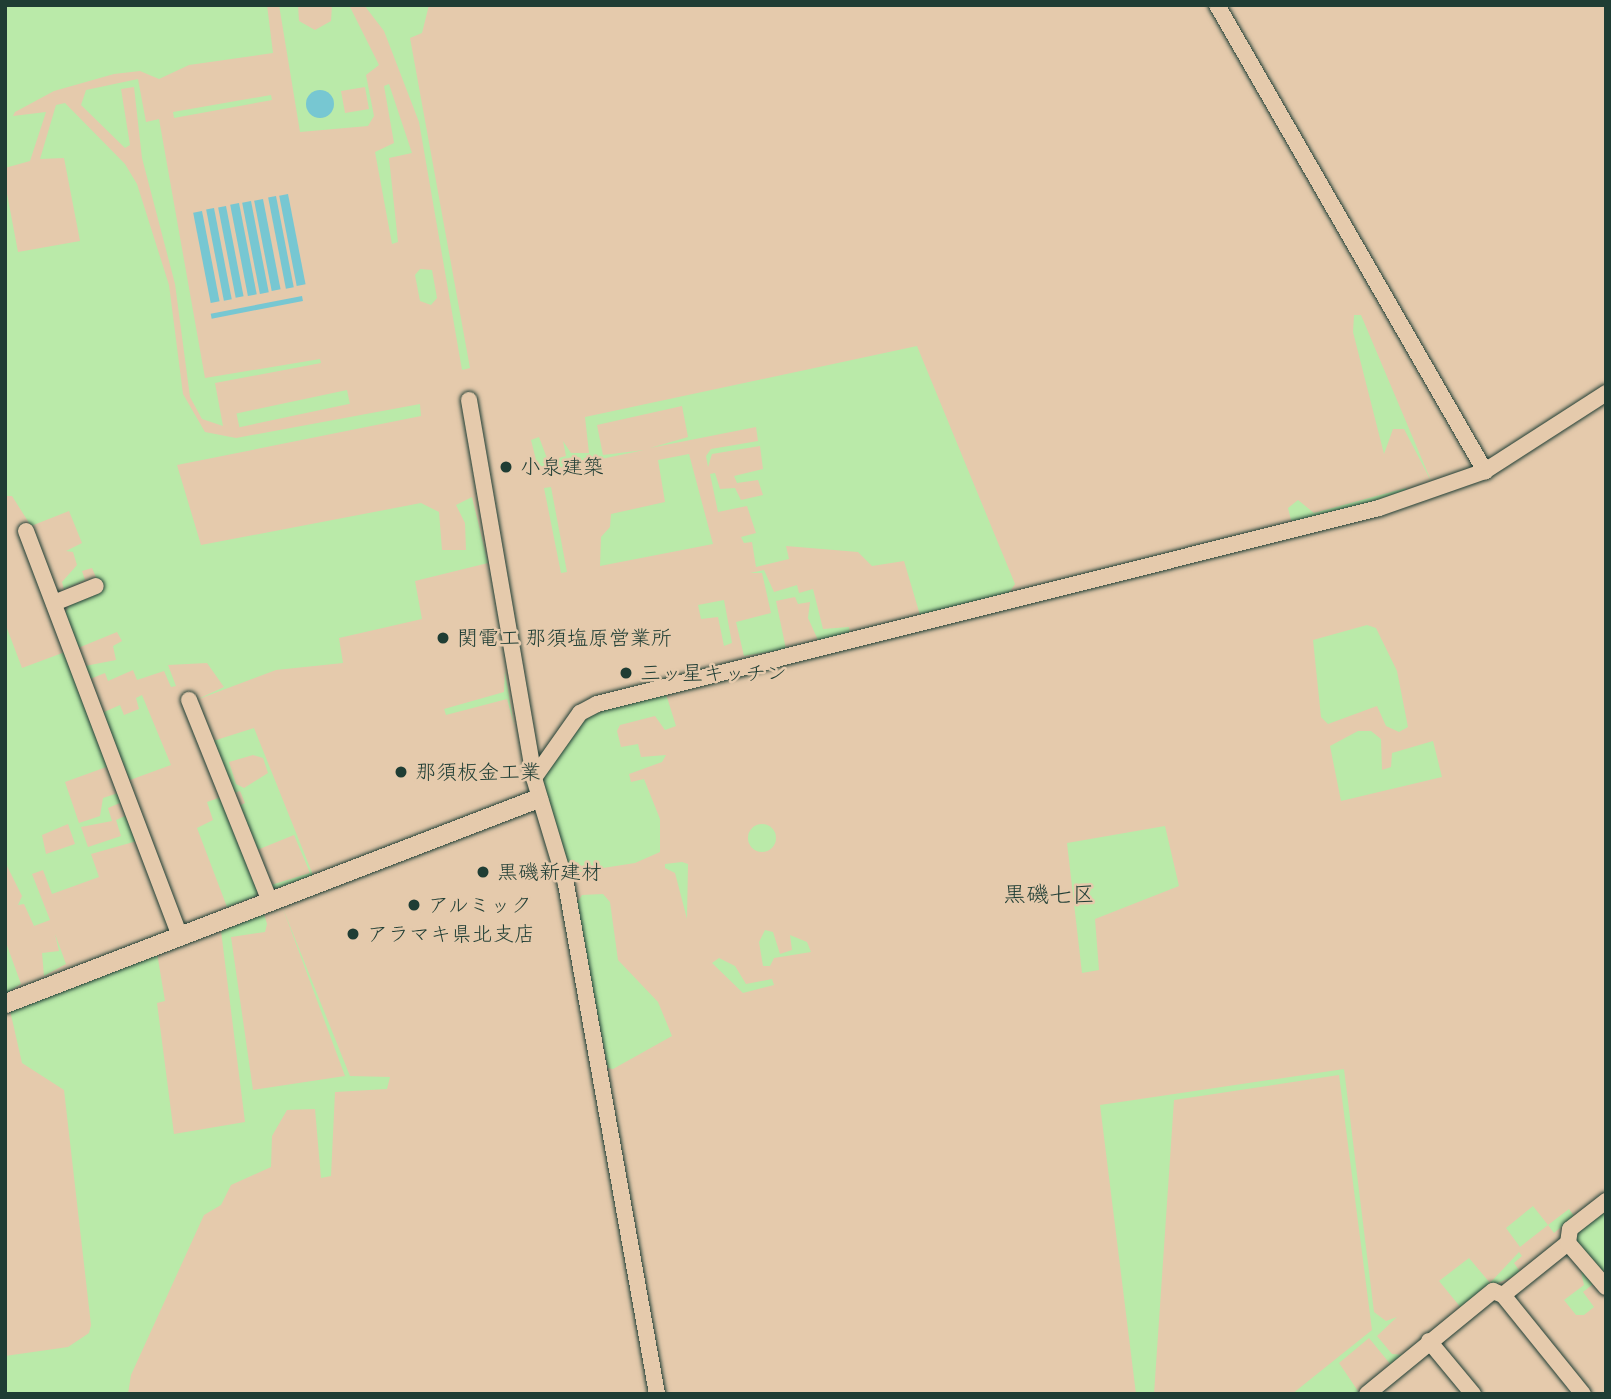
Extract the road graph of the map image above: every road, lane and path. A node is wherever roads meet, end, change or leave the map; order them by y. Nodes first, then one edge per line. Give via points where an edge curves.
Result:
1 (1217, 5) edge
2 (1606, 393) edge
3 (469, 400) dead end
4 (1485, 471) junction
5 (26, 531) dead end
6 (96, 586) dead end
7 (54, 603) junction
8 (189, 700) dead end
9 (534, 778) junction
10 (538, 798) junction
11 (270, 902) junction
12 (180, 936) junction
13 (5, 1003) edge
14 (1606, 1201) edge
15 (1568, 1242) junction
16 (1606, 1287) edge
17 (1503, 1295) junction
18 (1429, 1341) junction
19 (657, 1394) edge
20 (1367, 1394) edge
21 (1473, 1394) edge
22 (1583, 1394) edge

1 - 4 street
2 - 4 street
3 - 9 street
4 - 9 street via 1316,526 597,704 572,723
5 - 7 street
6 - 7 street
7 - 12 street
8 - 11 street
9 - 10 street
10 - 11 street
10 - 19 street via 566,884
11 - 12 street
12 - 13 street
14 - 15 street via 1570,1229
15 - 16 street
15 - 17 street
17 - 18 street via 1493,1291
17 - 22 street
18 - 20 street
18 - 21 street

